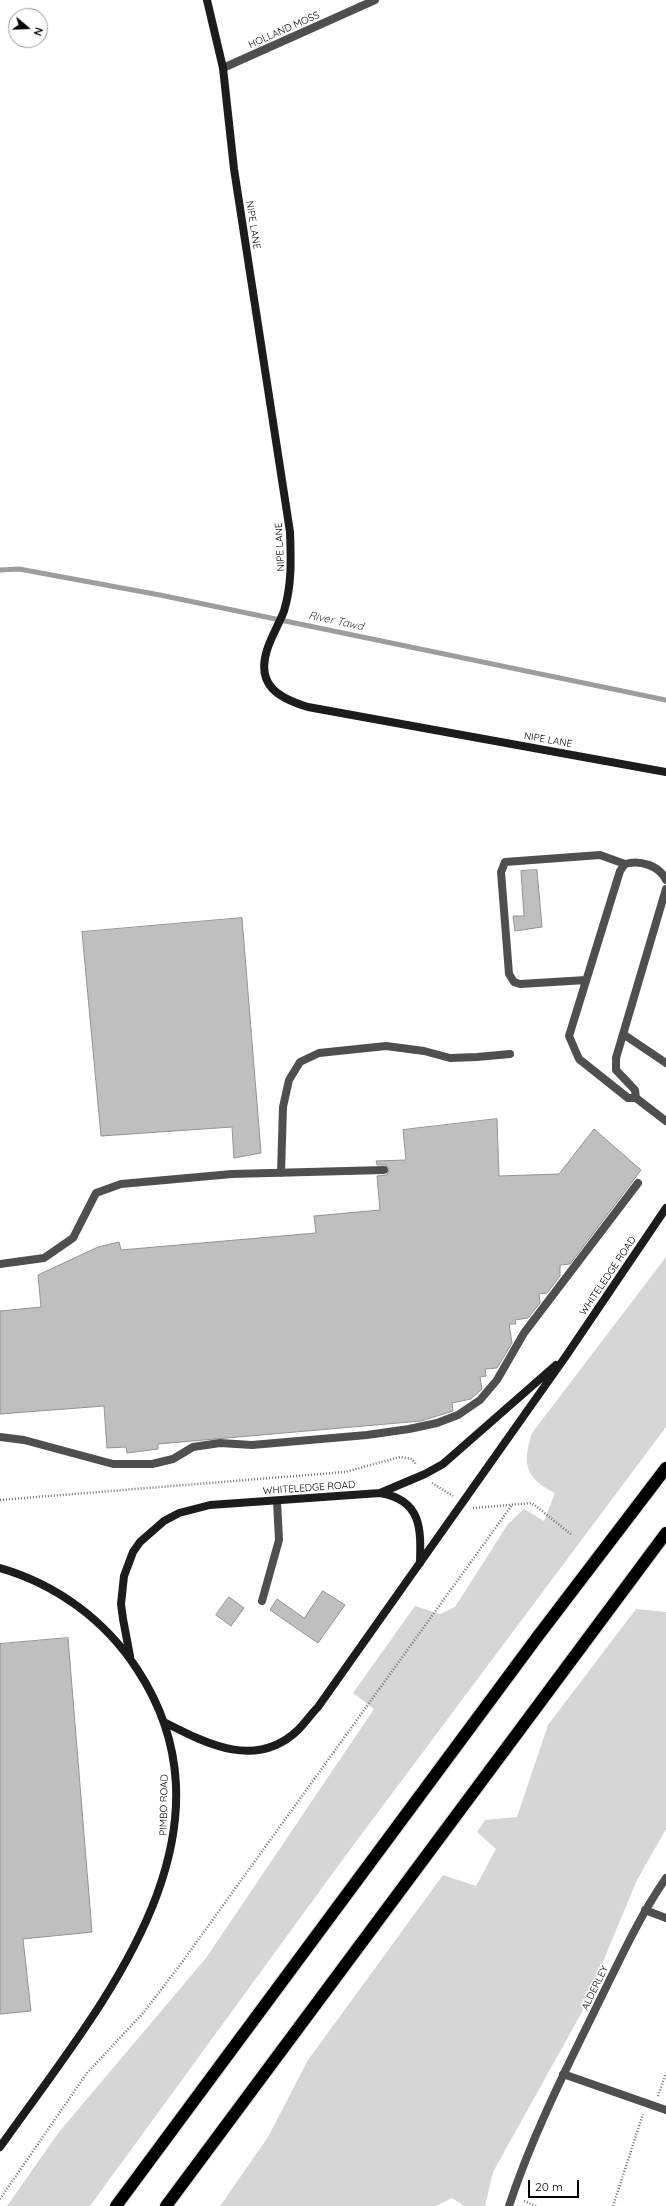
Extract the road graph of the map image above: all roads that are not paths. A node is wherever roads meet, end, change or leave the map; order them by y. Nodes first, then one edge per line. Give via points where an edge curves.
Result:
1 (207, 0) edge
2 (375, 0) edge
3 (223, 68) junction
4 (666, 772) edge
5 (625, 864) junction
6 (666, 880) edge
7 (666, 888) edge
8 (586, 980) junction
9 (623, 1034) junction
10 (510, 1054) dead end
11 (666, 1063) edge
12 (636, 1098) junction
13 (666, 1121) edge
14 (384, 1170) dead end
15 (281, 1173) junction
16 (638, 1183) dead end
17 (666, 1208) edge
18 (0, 1264) edge
19 (566, 1356) junction
20 (0, 1437) edge
21 (666, 1468) edge
22 (380, 1493) junction
23 (277, 1500) junction
24 (666, 1533) edge
25 (420, 1563) junction
26 (0, 1568) edge
27 (262, 1601) dead end
28 (131, 1659) junction
29 (164, 1722) junction
30 (666, 1878) edge
31 (645, 1910) junction
32 (666, 1918) edge
33 (563, 2074) junction
34 (666, 2110) edge
35 (0, 2147) edge
36 (116, 2206) edge
37 (166, 2206) edge
38 (509, 2206) edge

1 - 3 street, NIPE LANE
2 - 3 street, HOLLAND MOSS
3 - 4 street, NIPE LANE via 234,169 290,532 291,581 284,610 267,649 264,677 274,690 290,702 308,708
5 - 6 street via 640,863 650,866 659,870
5 - 8 street via 620,871
5 - 8 street via 600,855 505,862 501,872 509,974 514,982 520,984
7 - 9 street
8 - 12 street via 569,1036 571,1042 579,1059 628,1098
9 - 11 street
9 - 12 street via 616,1058 616,1070 635,1090
10 - 15 street via 450,1058 424,1051 386,1046 319,1053 300,1062 289,1080 283,1107
12 - 13 street
14 - 15 street
15 - 18 street via 232,1174 121,1184 96,1193 72,1238 44,1258
16 - 20 street via 524,1333 497,1380 480,1400 458,1415 437,1423 374,1434 252,1446 220,1442 193,1447 173,1459 152,1464 113,1464 24,1440
17 - 19 street, WHITELEDGE ROAD
19 - 22 street, WHITELEDGE ROAD via 443,1464
19 - 25 street, WHITELEDGE ROAD
21 - 36 highway via 533,1642
22 - 23 street, WHITELEDGE ROAD
22 - 25 street via 394,1495 405,1503 418,1521 421,1532
23 - 27 street via 279,1540
23 - 28 street, WHITELEDGE ROAD via 210,1505 179,1512 158,1525 140,1542 128,1564 122,1589 123,1619
24 - 37 highway
25 - 29 street, WHITELEDGE ROAD via 318,1706 298,1730 278,1745 251,1751 222,1749 202,1742
26 - 28 street, PIMBO ROAD via 43,1584 71,1600 95,1620
28 - 29 street, PIMBO ROAD via 143,1677
29 - 35 street, PIMBO ROAD via 174,1762 175,1814 170,1856 153,1906 139,1938 103,2000
30 - 31 street, ALDERLEY
31 - 32 street
31 - 33 street, ALDERLEY
33 - 34 street
33 - 38 street, ALDERLEY via 524,2162

